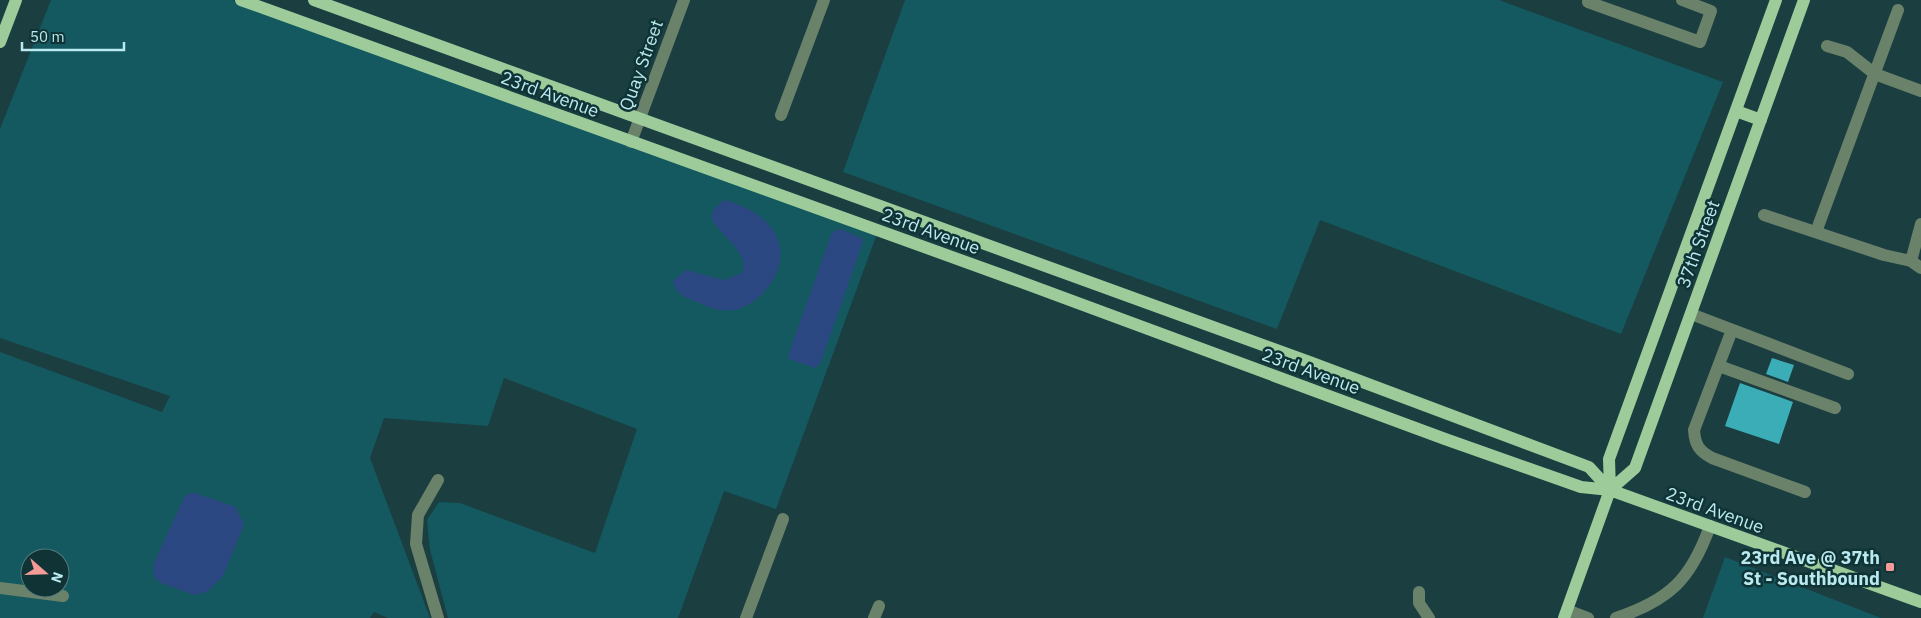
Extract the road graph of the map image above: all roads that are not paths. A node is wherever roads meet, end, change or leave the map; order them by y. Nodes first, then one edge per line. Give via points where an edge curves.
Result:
1 (16, 0) edge
2 (241, 0) edge
3 (314, 0) edge
4 (684, 0) edge
5 (824, 0) edge
6 (1589, 0) edge
7 (1682, 0) edge
8 (1776, 0) edge
9 (1804, 0) edge
10 (1898, 10) dead end
11 (0, 42) edge
12 (1827, 46) dead end
13 (1875, 74) junction
14 (1921, 91) edge
15 (1736, 111) junction
16 (781, 115) dead end
17 (640, 119) junction
18 (1761, 120) junction
19 (631, 142) junction
20 (1764, 216) dead end
21 (1921, 224) edge
22 (1816, 232) junction
23 (1916, 264) edge
24 (1692, 314) junction
25 (1732, 330) junction
26 (1718, 366) junction
27 (1848, 374) dead end
28 (1835, 408) dead end
29 (438, 480) dead end
30 (1610, 490) junction
31 (1805, 492) dead end
32 (783, 519) dead end
33 (1710, 526) junction
34 (0, 588) edge
35 (20, 591) edge
36 (1419, 592) dead end
37 (1921, 602) edge
38 (1566, 614) edge
39 (438, 618) edge
40 (746, 618) edge
41 (1429, 618) edge
42 (1588, 618) edge
43 (1616, 618) edge

1 - 11 main road
2 - 19 main road, 23rd Avenue
3 - 17 main road, 23rd Avenue
4 - 17 street, Quay Street
5 - 16 street
6 - 7 street via 1700,42 1712,11
8 - 15 main road, 37th Street
9 - 18 main road, 37th Street
10 - 13 street
12 - 13 street via 1847,52
13 - 14 street
13 - 22 street
15 - 18 main road
15 - 30 main road, 37th Street via 1609,459
17 - 19 street, Quay Street
17 - 30 main road, 23rd Avenue via 1589,467
18 - 24 main road, 37th Street
19 - 30 main road, 23rd Avenue via 1572,484
20 - 22 street
21 - 23 street
22 - 23 street
24 - 25 street
24 - 30 main road, 37th Street via 1635,468
25 - 26 street
25 - 27 street
26 - 28 street
26 - 31 street via 1694,430 1700,452
29 - 39 street via 418,515 416,544
30 - 33 main road, 23rd Avenue
30 - 38 main road, 37th Street
32 - 40 street
33 - 37 main road, 23rd Avenue
33 - 43 street via 1699,556 1679,585
34 - 35 street
36 - 41 street via 1419,603
38 - 42 street

